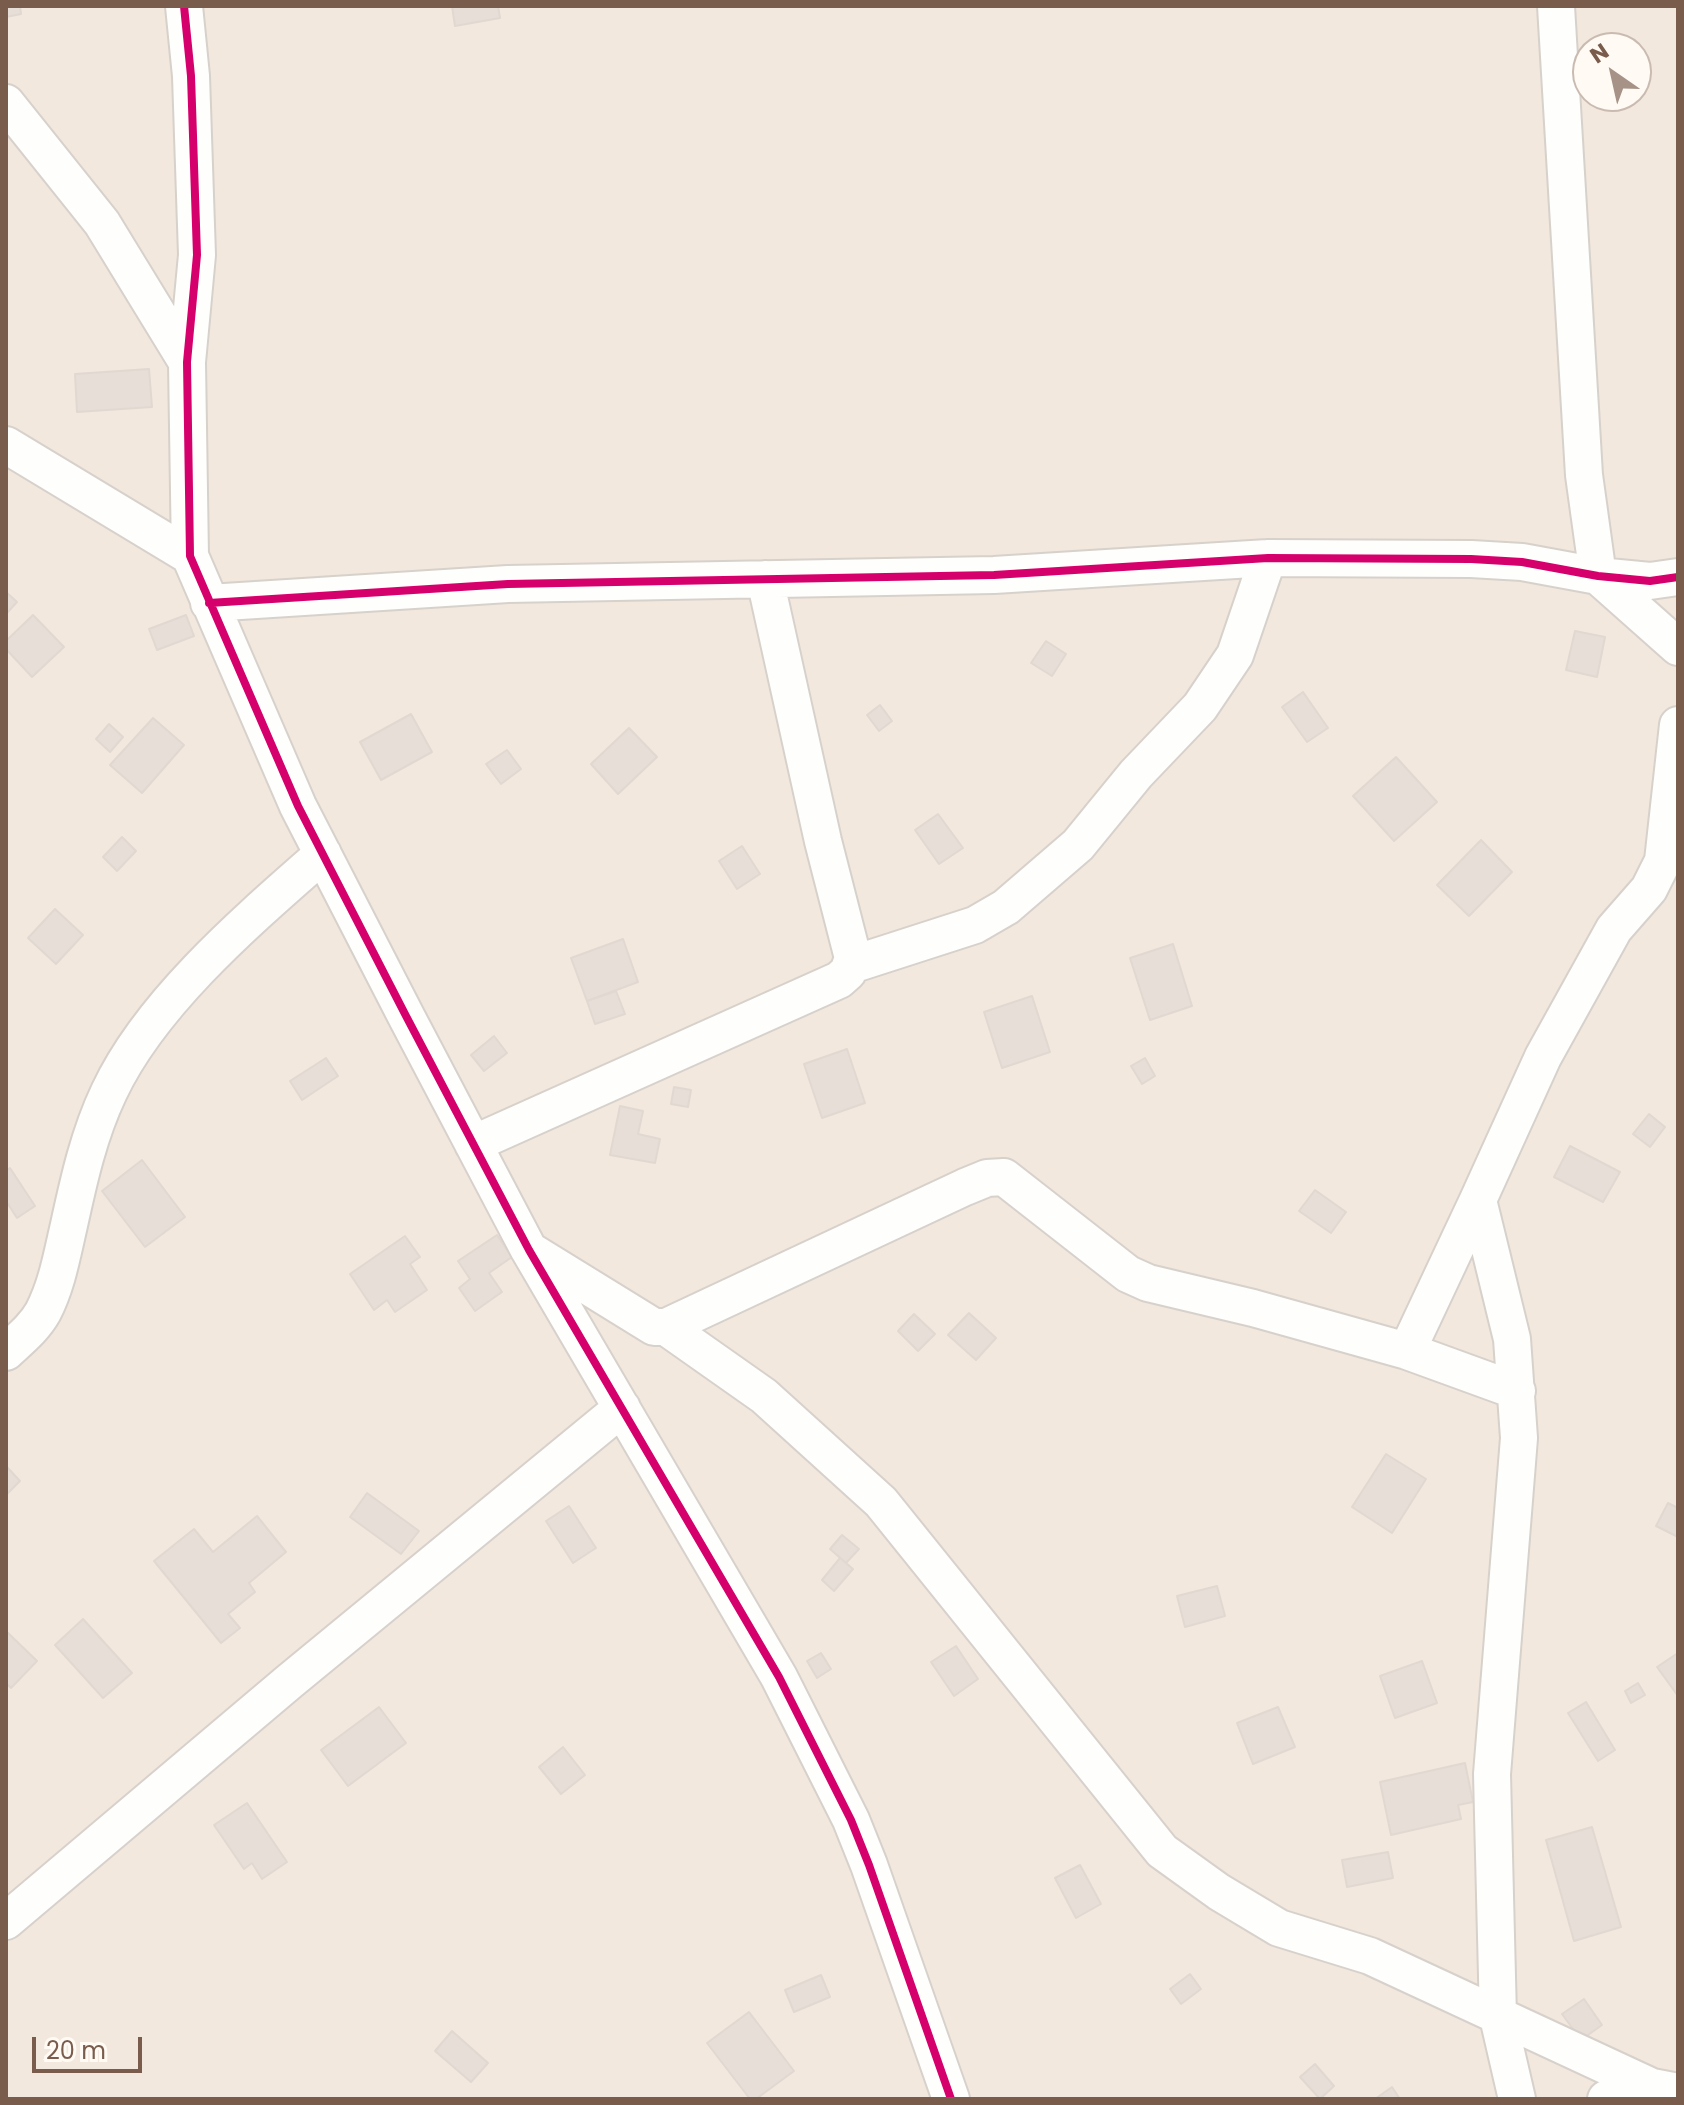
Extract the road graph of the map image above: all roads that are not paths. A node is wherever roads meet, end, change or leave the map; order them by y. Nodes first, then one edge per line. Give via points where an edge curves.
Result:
1 (184, 6) edge
2 (1556, 6) edge
3 (6, 103) edge
4 (187, 362) junction
5 (6, 445) edge
6 (190, 556) junction
7 (1268, 558) junction
8 (1598, 576) junction
9 (1678, 577) edge
10 (765, 579) junction
11 (209, 603) junction
12 (1678, 647) edge
13 (1678, 725) edge
14 (323, 854) junction
15 (851, 965) junction
16 (473, 1144) junction
17 (1478, 1200) junction
18 (529, 1250) junction
19 (666, 1327) junction
20 (1407, 1351) junction
21 (6, 1352) edge
22 (1517, 1391) junction
23 (622, 1408) junction
24 (6, 1921) edge
25 (1498, 2017) junction
26 (1665, 2089) edge
27 (951, 2099) edge
28 (1517, 2099) edge
29 (1606, 2099) edge

1 - 4 street via 197,255
2 - 8 street via 1584,475
3 - 4 street via 102,223
4 - 6 street
5 - 6 street
6 - 11 street
7 - 8 street via 1471,559
7 - 10 street via 994,575
7 - 15 street via 1235,655 1200,707 1078,845 1006,907 975,925
8 - 9 street via 1650,581
8 - 12 street
10 - 11 street via 508,584
10 - 15 street
11 - 14 street
13 - 17 street via 1663,861 1649,889 1614,929 1550,1044
14 - 16 street
14 - 21 street via 250,918 153,1020 110,1089 92,1133 54,1286 35,1323
15 - 16 street via 839,980
16 - 18 street
17 - 20 street
17 - 22 street via 1512,1339
18 - 19 street via 654,1327
18 - 23 street
19 - 20 street via 965,1187 1004,1177 1128,1274 1148,1283
19 - 25 street via 764,1396 881,1502 1162,1851 1279,1928 1370,1956
20 - 22 street
22 - 25 street via 1519,1438 1492,1774
23 - 24 street
23 - 27 street via 779,1677 851,1820
25 - 26 street
25 - 28 street
26 - 29 street

